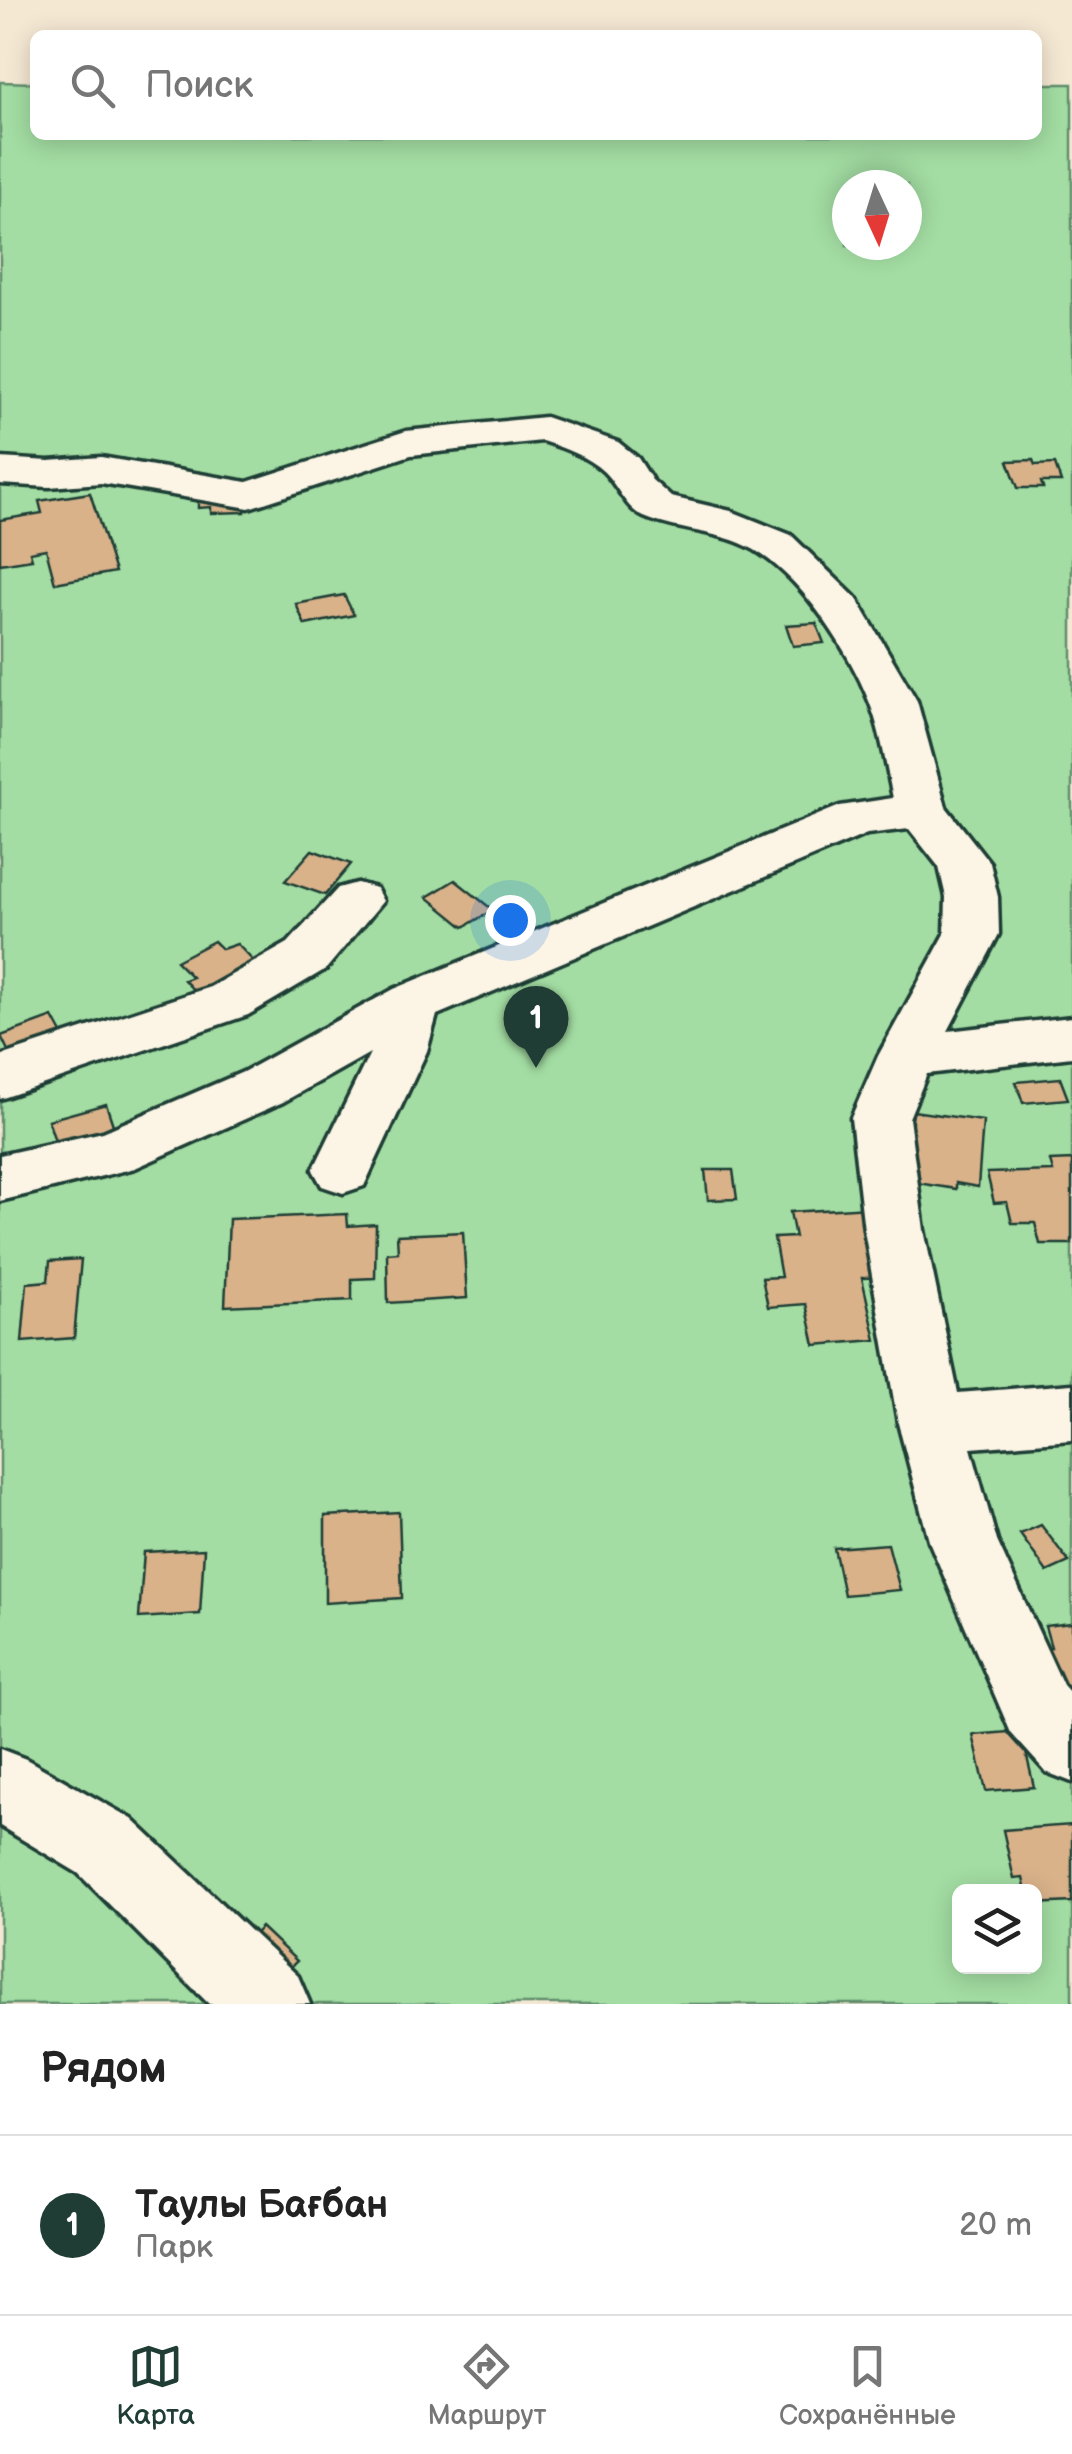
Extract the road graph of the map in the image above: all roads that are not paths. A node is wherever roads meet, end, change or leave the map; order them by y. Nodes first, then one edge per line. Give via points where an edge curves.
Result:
1 (0, 471) edge
2 (922, 812) junction
3 (357, 901) dead end
4 (413, 1004) junction
5 (1072, 1038) edge
6 (906, 1056) junction
7 (0, 1078) edge
8 (342, 1170) dead end
9 (0, 1178) edge
10 (1072, 1412) edge
11 (931, 1423) junction
12 (1072, 1747) edge
13 (0, 1786) edge
14 (270, 2004) edge

1 - 2 street via 100,470 249,494 406,443 545,429 573,438 623,467 657,508 776,544 834,599 893,701
2 - 4 street via 858,818
2 - 6 street via 964,863 972,934
3 - 7 street via 307,956 230,1000
4 - 8 street via 399,1051
4 - 9 street via 263,1086 114,1152
5 - 6 street
6 - 11 street via 880,1118
10 - 11 street
11 - 12 street via 963,1541 1037,1709
13 - 14 street via 105,1846

